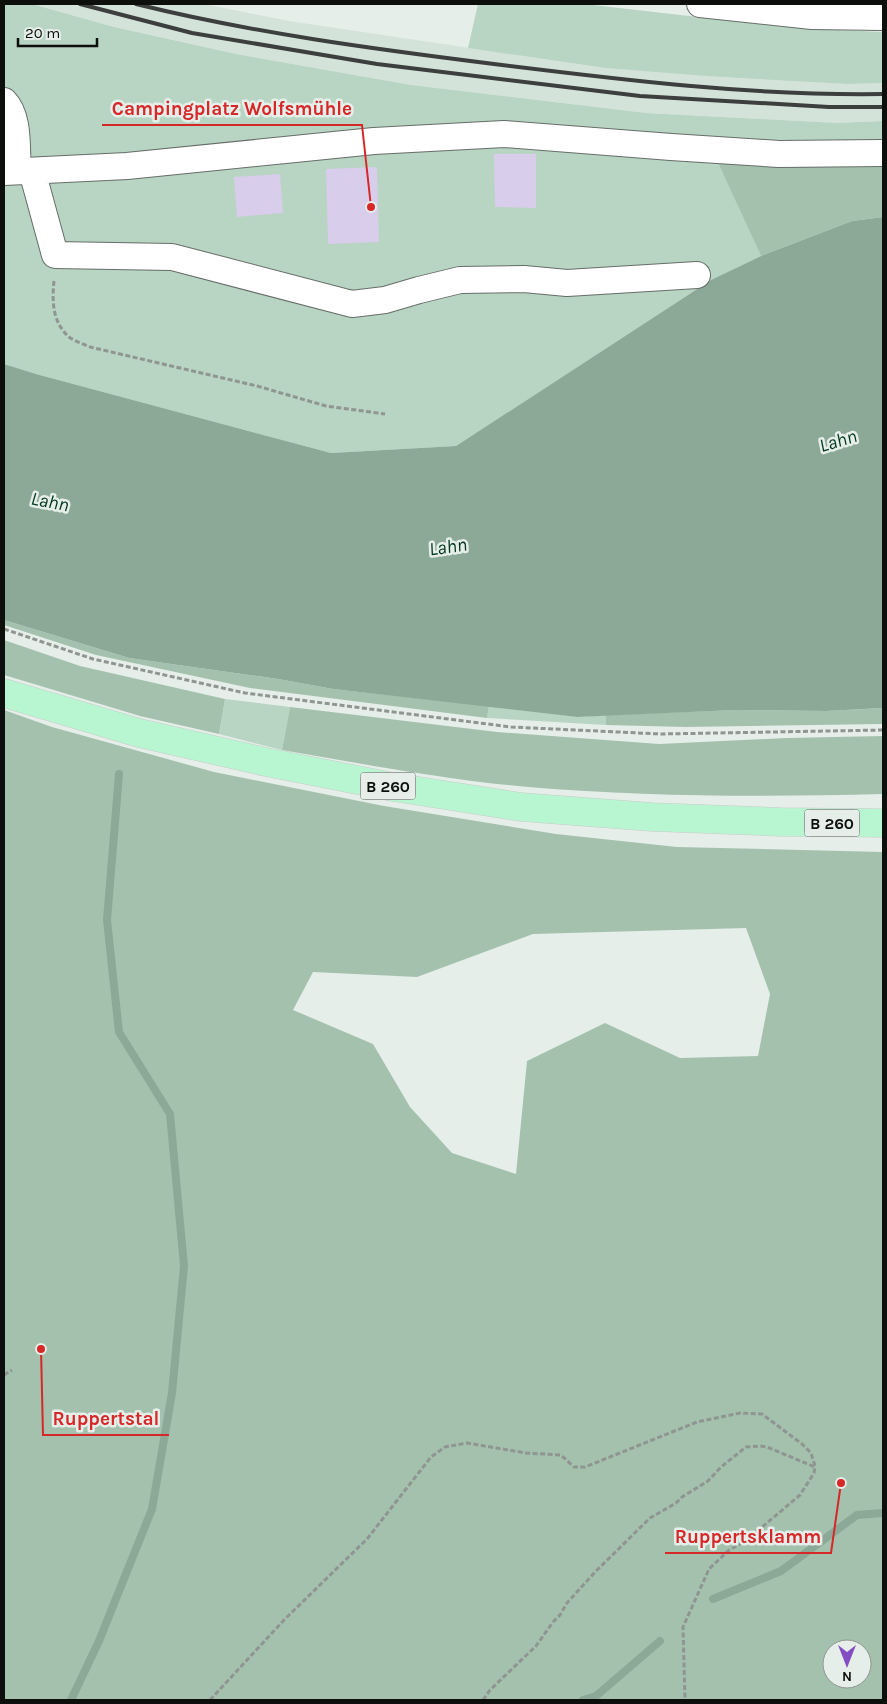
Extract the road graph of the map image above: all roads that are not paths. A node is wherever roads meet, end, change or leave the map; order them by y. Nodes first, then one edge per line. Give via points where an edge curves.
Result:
1 (700, 4) edge
2 (883, 17) edge
3 (4, 101) edge
4 (883, 153) edge
5 (18, 171) edge
6 (697, 275) dead end
7 (4, 693) edge
8 (883, 823) edge

1 - 2 street via 812,16
3 - 5 street via 14,116
4 - 5 street via 779,154 504,134 374,141 127,166
5 - 6 street via 55,255 172,257 352,304 385,300 460,280 524,279 567,283
7 - 8 main road, B 260 via 139,733 266,762 393,787 521,807 652,817

